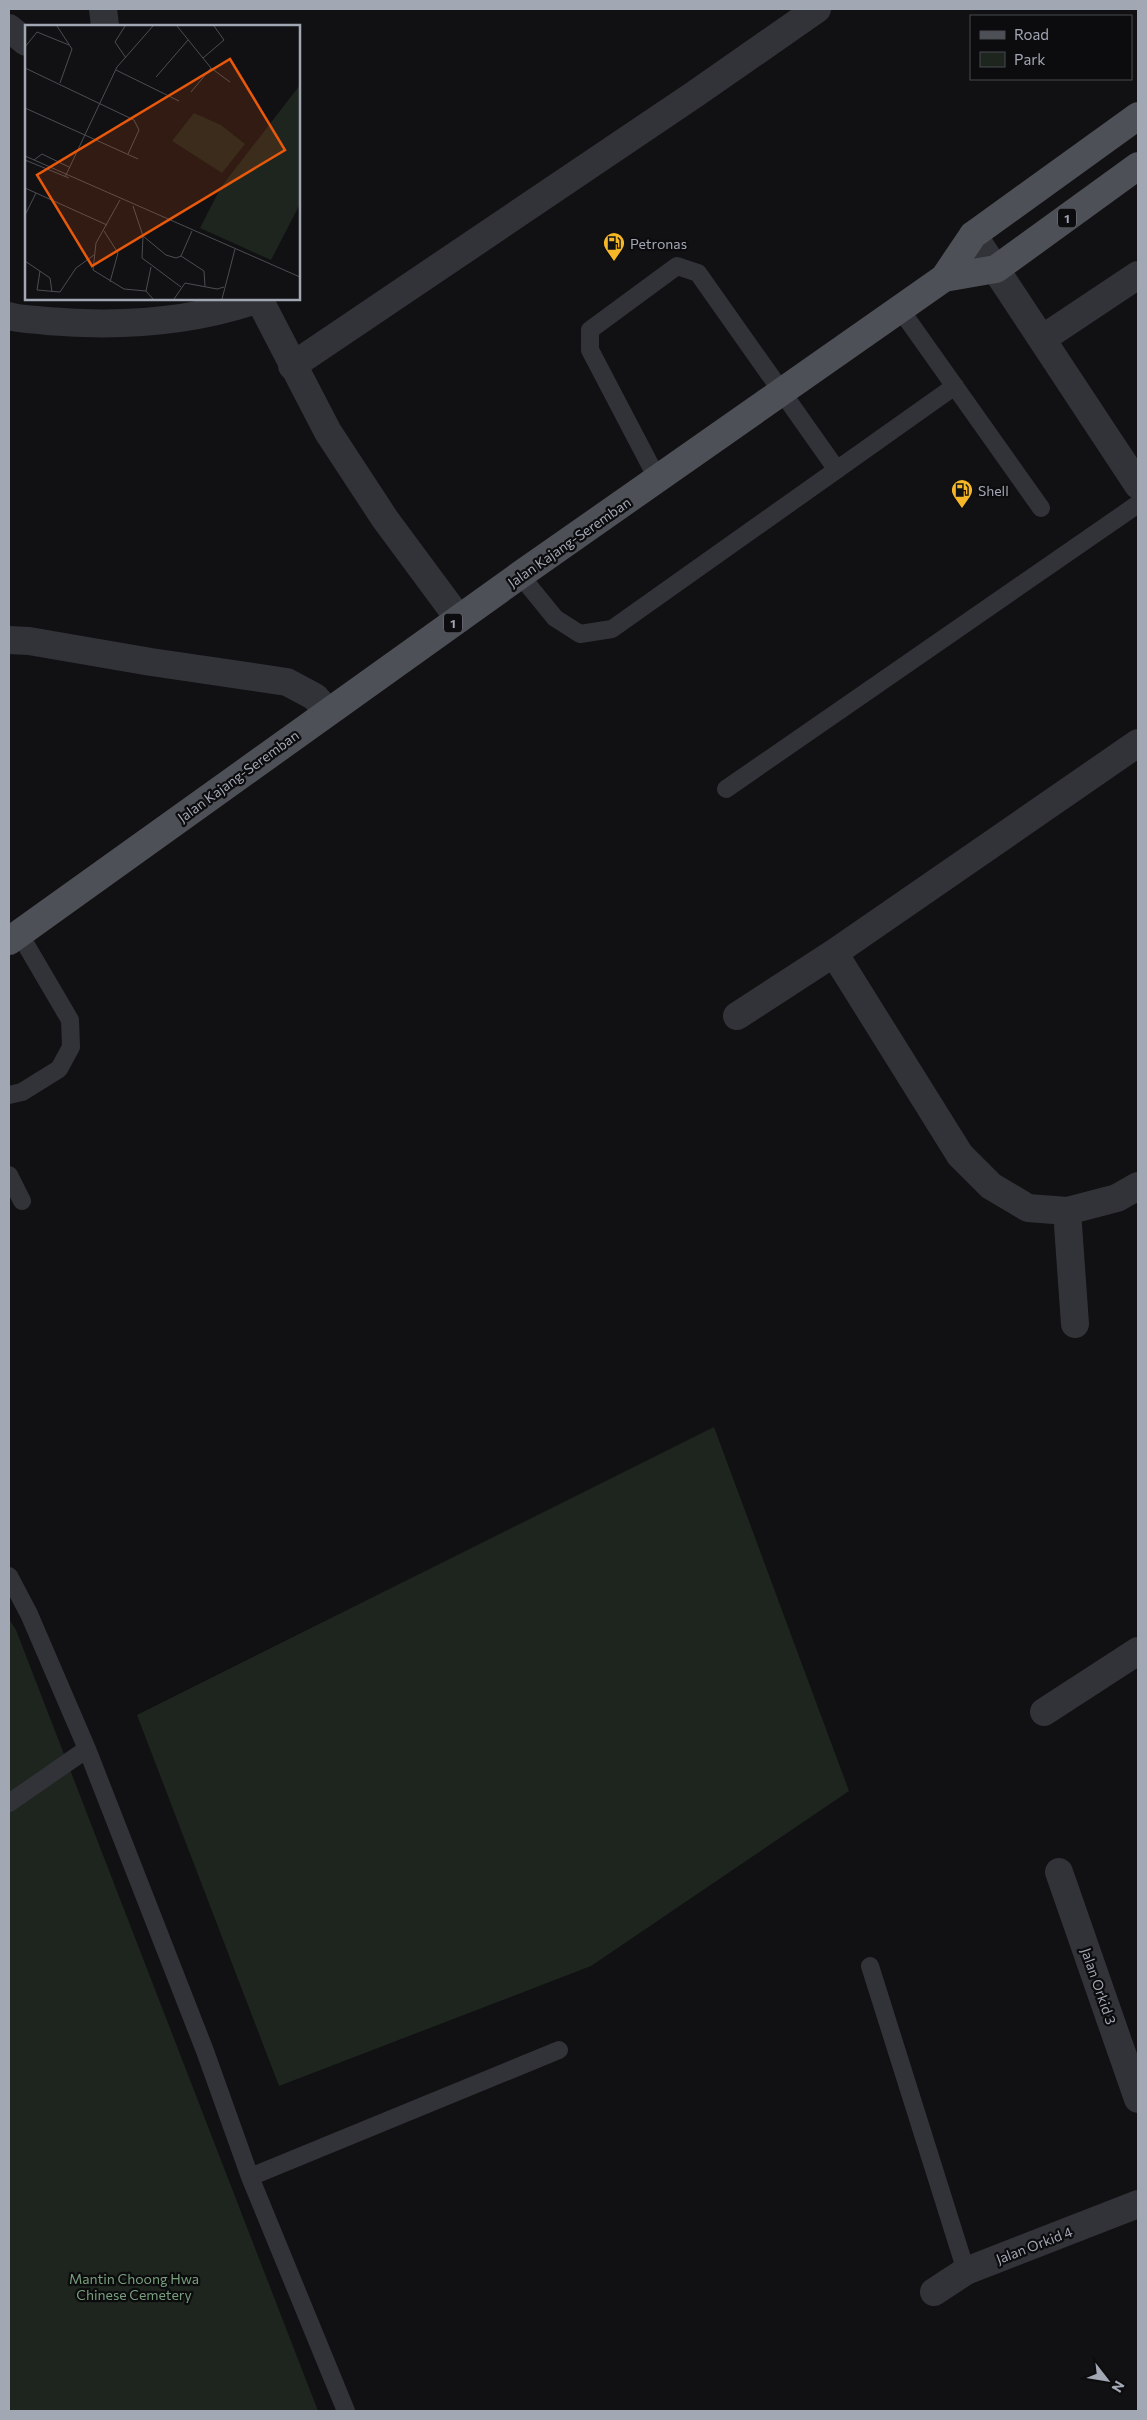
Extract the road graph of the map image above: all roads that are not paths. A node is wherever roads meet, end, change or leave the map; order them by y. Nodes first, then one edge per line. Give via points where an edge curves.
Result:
1 (103, 9) edge
2 (810, 11) edge
3 (105, 25) edge
4 (9, 28) edge
5 (25, 41) edge
6 (1138, 116) edge
7 (1138, 166) edge
8 (973, 235) junction
9 (996, 269) junction
10 (1138, 275) edge
11 (944, 278) junction
12 (256, 300) edge
13 (259, 300) edge
14 (900, 309) junction
15 (9, 316) edge
16 (1042, 339) junction
17 (292, 366) junction
18 (955, 386) junction
19 (782, 392) junction
20 (837, 470) junction
21 (658, 480) junction
22 (1138, 484) edge
23 (1138, 504) edge
24 (1041, 508) dead end
25 (520, 575) junction
26 (459, 619) junction
27 (9, 640) edge
28 (328, 712) junction
29 (1138, 743) edge
30 (726, 789) dead end
31 (14, 937) edge
32 (834, 953) junction
33 (737, 1016) dead end
34 (9, 1094) edge
35 (9, 1175) edge
36 (1138, 1186) edge
37 (22, 1201) dead end
38 (1067, 1211) junction
39 (1075, 1324) dead end
40 (9, 1576) edge
41 (1138, 1651) edge
42 (1044, 1712) dead end
43 (87, 1749) junction
44 (9, 1803) edge
45 (1059, 1872) dead end
46 (870, 1966) dead end
47 (559, 2050) dead end
48 (1138, 2100) edge
49 (250, 2177) junction
50 (1138, 2204) edge
51 (966, 2271) junction
52 (934, 2292) dead end
53 (346, 2411) edge

1 - 3 street
2 - 17 street via 696,94
4 - 5 street
6 - 8 main road
7 - 9 main road, Jalan Kajang-Seremban / 1
8 - 9 street
8 - 11 main road
9 - 11 main road, Jalan Kajang-Seremban / 1
9 - 16 street
10 - 16 street
11 - 14 main road, Jalan Kajang-Seremban / 1
12 - 15 street via 182,318 126,322 80,324
13 - 17 street
14 - 18 lane
14 - 19 main road, Jalan Kajang-Seremban / 1
16 - 22 street
17 - 26 street via 328,432 380,512
18 - 20 lane
18 - 24 lane
19 - 20 lane
19 - 21 main road, Jalan Kajang-Seremban / 1
19 - 21 lane via 698,274 677,266 590,330 590,350
20 - 25 lane via 612,629 580,634 555,618
21 - 25 main road, Jalan Kajang-Seremban / 1
23 - 30 lane
25 - 26 main road, Jalan Kajang-Seremban / 1
26 - 28 main road, Jalan Kajang-Seremban / 1
27 - 28 street via 287,682 315,697
28 - 31 main road, Jalan Kajang-Seremban / 1
29 - 32 street
31 - 34 lane via 70,1020 71,1047 59,1069 22,1092
32 - 33 street
32 - 38 street via 960,1154 991,1186 1028,1208
35 - 37 lane
36 - 38 street via 1117,1198
38 - 39 street
40 - 43 lane via 29,1614
41 - 42 street
43 - 44 lane
43 - 49 lane via 205,2051
45 - 48 street, Jalan Orkid 3
46 - 51 lane
47 - 49 lane
49 - 53 lane
50 - 51 street, Jalan Orkid 4
51 - 52 street, Jalan Orkid 4

